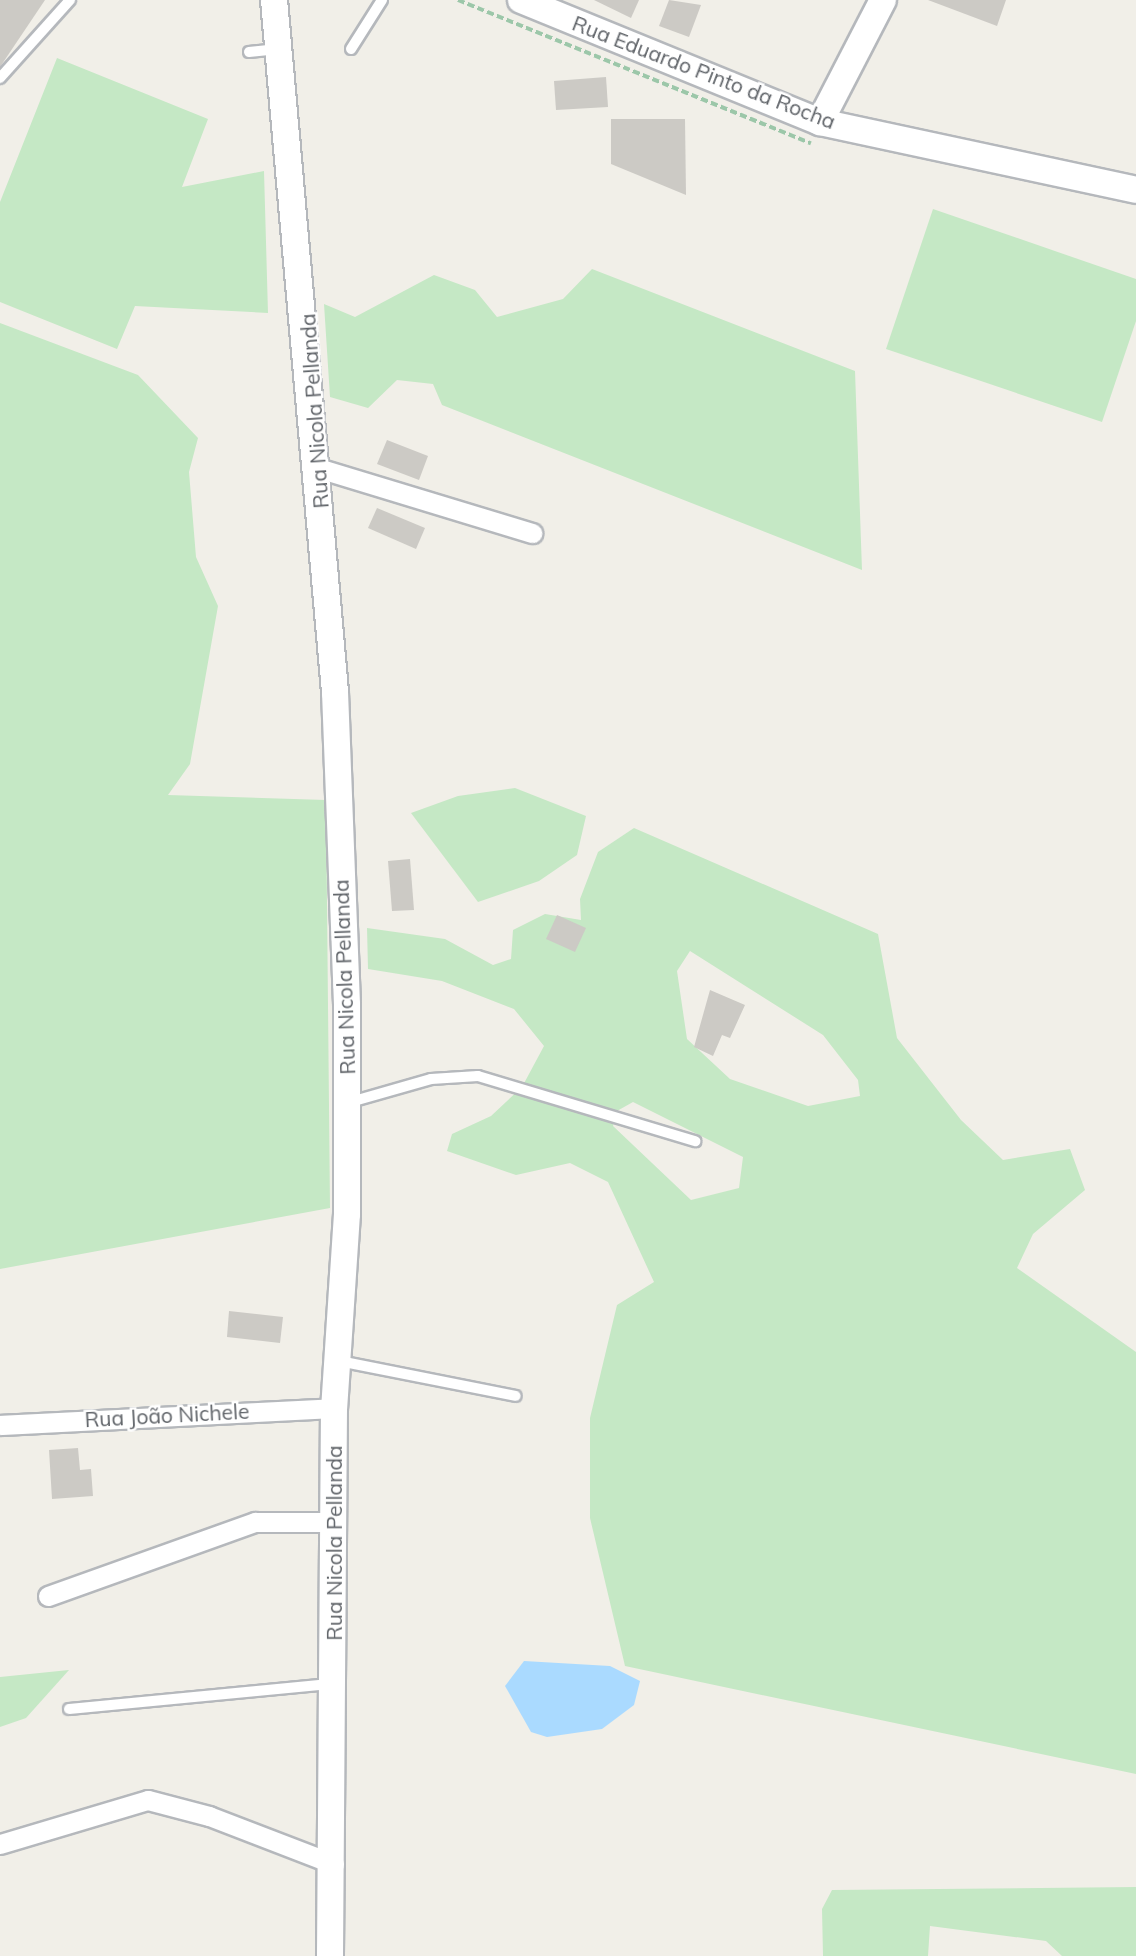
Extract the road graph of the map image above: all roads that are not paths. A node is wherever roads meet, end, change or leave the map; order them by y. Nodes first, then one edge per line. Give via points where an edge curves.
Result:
1 (70, 0) edge
2 (274, 0) edge
3 (382, 0) edge
4 (521, 0) edge
5 (883, 0) edge
6 (283, 48) junction
7 (351, 49) dead end
8 (249, 52) dead end
9 (0, 78) edge
10 (820, 121) junction
11 (1136, 190) edge
12 (318, 468) junction
13 (532, 533) dead end
14 (347, 1103) junction
15 (695, 1140) dead end
16 (338, 1361) junction
17 (516, 1396) dead end
18 (334, 1408) junction
19 (0, 1425) edge
20 (334, 1522) junction
21 (48, 1596) dead end
22 (334, 1684) junction
23 (69, 1709) dead end
24 (0, 1844) edge
25 (334, 1864) junction
26 (330, 1956) edge

1 - 9 lane
2 - 6 main road, Rua Nicola Pellanda
3 - 7 lane
4 - 10 main road, Rua Eduardo Pinto da Rocha
5 - 10 main road
6 - 8 lane
6 - 12 main road, Rua Nicola Pellanda
10 - 11 main road, Rua Eduardo Pinto da Rocha
12 - 13 street
12 - 14 main road, Rua Nicola Pellanda via 335,692
14 - 15 lane via 431,1079 478,1076
14 - 16 main road, Rua Nicola Pellanda
16 - 17 lane
16 - 18 main road, Rua Nicola Pellanda
18 - 19 street, Rua João Nichele
18 - 20 main road, Rua Nicola Pellanda
20 - 21 street via 256,1522
20 - 22 main road, Rua Nicola Pellanda
22 - 23 lane
22 - 25 main road, Rua Nicola Pellanda
24 - 25 street via 148,1800 209,1815
25 - 26 main road, Rua Nicola Pellanda

